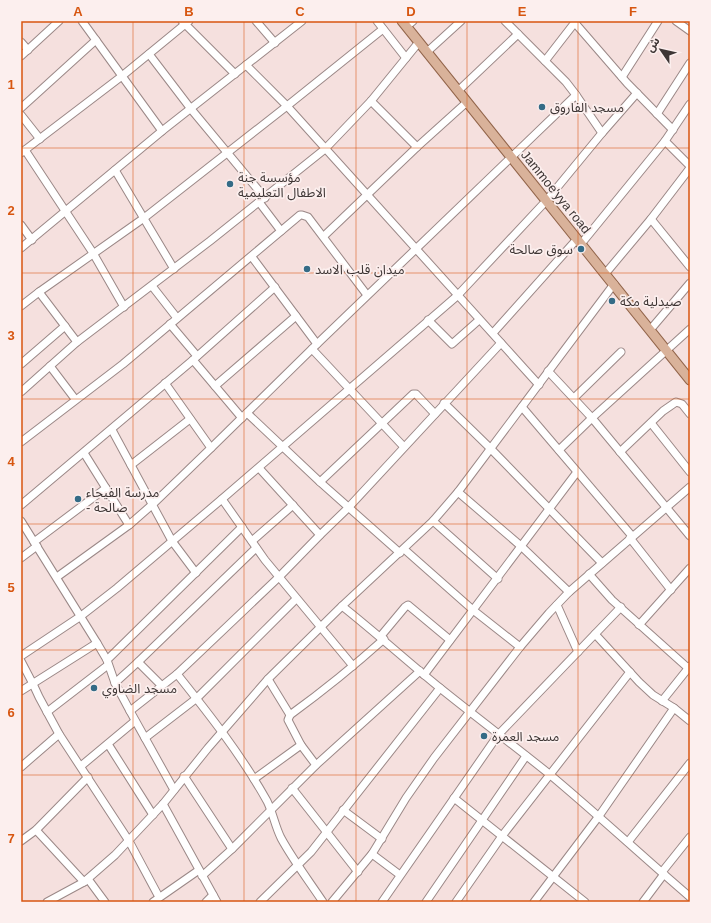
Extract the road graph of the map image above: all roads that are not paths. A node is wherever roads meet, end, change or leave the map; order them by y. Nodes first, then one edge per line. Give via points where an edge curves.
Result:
1 (82, 21) edge
2 (256, 21) edge
3 (302, 21) edge
4 (377, 21) edge
5 (461, 21) edge
6 (506, 21) edge
7 (658, 21) edge
8 (676, 21) edge
9 (185, 22) edge
10 (575, 22) edge
11 (53, 23) edge
12 (407, 23) edge
13 (383, 29) junction
14 (690, 31) edge
15 (518, 34) junction
16 (96, 40) junction
17 (21, 42) edge
18 (419, 42) junction
19 (275, 43) junction
20 (28, 50) junction
21 (427, 52) junction
22 (149, 54) junction
23 (21, 56) edge
24 (406, 58) junction
25 (545, 61) junction
26 (690, 63) edge
27 (246, 65) junction
28 (235, 74) junction
29 (122, 76) junction
30 (622, 77) junction
31 (458, 91) junction
32 (637, 93) junction
33 (576, 95) junction
34 (371, 101) junction
35 (467, 102) junction
36 (690, 104) edge
37 (287, 106) junction
38 (21, 108) edge
39 (191, 109) junction
40 (657, 114) junction
41 (21, 116) edge
42 (673, 130) junction
43 (162, 131) junction
44 (602, 133) junction
45 (40, 139) junction
46 (665, 141) junction
47 (417, 147) junction
48 (325, 149) junction
49 (23, 151) edge
50 (228, 152) junction
51 (511, 157) junction
52 (690, 167) edge
53 (115, 170) junction
54 (367, 195) junction
55 (262, 200) junction
56 (546, 201) junction
57 (66, 210) junction
58 (144, 218) junction
59 (651, 219) junction
60 (21, 225) edge
61 (281, 231) junction
62 (324, 236) junction
63 (32, 240) junction
64 (579, 242) junction
65 (21, 248) edge
66 (416, 248) junction
67 (93, 253) junction
68 (252, 256) junction
69 (690, 267) edge
70 (174, 269) junction
71 (605, 274) junction
72 (690, 283) edge
73 (614, 284) junction
74 (152, 286) junction
75 (275, 287) junction
76 (39, 292) junction
77 (367, 296) junction
78 (457, 296) junction
79 (21, 306) edge
80 (124, 308) junction
81 (296, 316) junction
82 (177, 318) junction
83 (428, 320) junction
84 (479, 320) junction
85 (170, 324) junction
86 (65, 326) junction
87 (690, 329) edge
88 (650, 330) junction
89 (493, 333) junction
90 (77, 342) junction
91 (501, 343) junction
92 (314, 346) junction
93 (668, 351) junction
94 (621, 352) dead end
95 (195, 358) junction
96 (21, 364) edge
97 (50, 366) junction
98 (548, 371) junction
99 (689, 376) edge
100 (165, 383) junction
101 (539, 385) junction
102 (215, 386) junction
103 (350, 388) junction
104 (21, 392) edge
105 (574, 398) junction
106 (75, 399) junction
107 (444, 403) junction
108 (522, 407) junction
109 (435, 414) junction
110 (690, 414) edge
111 (245, 415) junction
112 (592, 418) junction
113 (190, 419) junction
114 (382, 423) junction
115 (651, 423) junction
116 (112, 430) junction
117 (21, 442) edge
118 (283, 446) junction
119 (404, 447) junction
120 (211, 448) junction
121 (491, 449) junction
122 (559, 450) junction
123 (620, 452) junction
124 (84, 453) junction
125 (131, 465) junction
126 (689, 467) edge
127 (259, 468) junction
128 (577, 472) junction
129 (320, 482) junction
130 (690, 487) edge
131 (106, 488) junction
132 (458, 492) junction
133 (222, 499) junction
134 (152, 504) junction
135 (21, 505) edge
136 (293, 505) junction
137 (665, 507) junction
138 (348, 508) junction
139 (549, 509) junction
140 (21, 521) edge
141 (433, 521) junction
142 (129, 525) junction
143 (242, 527) junction
144 (320, 535) junction
145 (690, 536) edge
146 (631, 537) junction
147 (172, 541) junction
148 (252, 541) junction
149 (35, 544) junction
150 (522, 547) junction
151 (256, 548) junction
152 (402, 551) junction
153 (21, 558) edge
154 (602, 563) junction
155 (690, 568) edge
156 (196, 573) junction
157 (589, 574) junction
158 (57, 577) junction
159 (279, 577) junction
160 (498, 579) junction
161 (671, 590) junction
162 (569, 592) junction
163 (296, 599) junction
164 (557, 605) junction
165 (342, 606) junction
166 (622, 607) junction
167 (473, 610) junction
168 (81, 616) junction
169 (639, 625) junction
170 (320, 628) junction
171 (595, 634) junction
172 (382, 638) junction
173 (450, 640) junction
174 (97, 643) junction
175 (520, 647) junction
176 (578, 652) junction
177 (21, 656) edge
178 (21, 661) edge
179 (138, 662) junction
180 (108, 663) junction
181 (353, 666) junction
182 (689, 667) edge
183 (630, 672) junction
184 (422, 673) junction
185 (177, 674) junction
186 (268, 679) junction
187 (115, 683) junction
188 (34, 684) junction
189 (161, 685) junction
190 (440, 688) junction
191 (21, 691) edge
192 (197, 698) junction
193 (662, 701) junction
194 (674, 708) junction
195 (130, 711) junction
196 (47, 712) junction
197 (470, 712) junction
198 (290, 715) junction
199 (135, 721) junction
200 (690, 721) edge
201 (222, 732) junction
202 (59, 734) junction
203 (498, 735) junction
204 (145, 738) junction
205 (108, 744) junction
206 (301, 745) junction
207 (526, 756) junction
208 (690, 763) edge
209 (316, 765) junction
210 (81, 766) junction
211 (21, 767) edge
212 (549, 774) junction
213 (184, 776) junction
214 (88, 777) junction
215 (254, 779) junction
216 (292, 788) junction
217 (174, 790) junction
218 (454, 798) junction
219 (163, 804) junction
220 (271, 810) junction
221 (343, 810) junction
222 (153, 815) junction
223 (599, 816) junction
224 (482, 820) junction
225 (36, 830) junction
226 (326, 832) junction
227 (502, 836) junction
228 (690, 837) edge
229 (382, 839) junction
230 (21, 841) edge
231 (129, 841) junction
232 (628, 842) junction
233 (232, 849) junction
234 (372, 854) junction
235 (298, 866) junction
236 (358, 872) junction
237 (201, 873) junction
238 (663, 873) junction
239 (400, 875) junction
240 (553, 877) junction
241 (86, 881) junction
242 (690, 895) edge
243 (159, 897) junction
244 (215, 899) edge
245 (318, 900) edge
246 (47, 902) edge
247 (104, 902) edge
248 (153, 902) edge
249 (206, 902) edge
250 (260, 902) edge
251 (332, 902) edge
252 (382, 902) edge
253 (426, 902) edge
254 (456, 902) edge
255 (534, 902) edge
256 (585, 902) edge
257 (643, 902) edge

1 - 16 street
2 - 19 street
3 - 19 street
4 - 13 street
5 - 21 street
6 - 15 street
7 - 30 street
8 - 14 street
9 - 22 street
9 - 28 street
10 - 25 street
10 - 30 street
11 - 20 street
12 - 18 main road, Jammoe'yya road
13 - 24 street
13 - 37 street
15 - 25 street
15 - 31 street
16 - 29 street
16 - 38 street
17 - 20 street
18 - 21 main road, Jammoe'yya road
18 - 24 street
19 - 27 street
20 - 23 street
21 - 31 main road, Jammoe'yya road
22 - 29 street
22 - 39 street
24 - 34 street
25 - 33 street
26 - 40 street
27 - 28 street
27 - 37 street
28 - 39 street
29 - 43 street
29 - 45 street
30 - 32 street
31 - 35 main road, Jammoe'yya road
32 - 40 street
32 - 44 street
33 - 44 street
33 - 51 street
34 - 47 street
34 - 48 street
35 - 47 street
35 - 51 main road, Jammoe'yya road
36 - 42 street
37 - 48 street
37 - 50 street
39 - 43 street
39 - 50 street
40 - 42 street
41 - 45 street
42 - 46 street
43 - 53 street
44 - 56 street
45 - 49 street
46 - 52 street
46 - 64 street
47 - 54 street
48 - 54 street
48 - 55 street
49 - 57 street
50 - 55 street
50 - 58 street
51 - 56 main road, Jammoe'yya road
51 - 66 street
52 - 59 street
53 - 57 street
53 - 58 street
54 - 62 street
54 - 66 street
55 - 61 street
55 - 70 street
56 - 64 main road, Jammoe'yya road
56 - 78 street
57 - 63 street
57 - 67 street
58 - 67 street
58 - 70 street
59 - 69 street
59 - 71 street
60 - 63 street
61 - 62 street via 302,215 308,216
61 - 68 street
62 - 77 street
63 - 65 street
64 - 71 main road, Jammoe'yya road
64 - 89 street
66 - 77 street
66 - 78 street
67 - 76 street
67 - 80 street
68 - 75 street
68 - 82 street
70 - 74 street
71 - 73 main road, Jammoe'yya road
72 - 88 street
73 - 88 main road, Jammoe'yya road
73 - 98 street
74 - 80 street
74 - 82 street
75 - 81 street
75 - 95 street
76 - 79 street
76 - 86 street
77 - 92 street
78 - 83 street
78 - 84 street
80 - 90 street
81 - 92 street
81 - 102 street
82 - 85 street
83 - 84 street via 452,344
83 - 103 street
84 - 89 street
85 - 95 street
85 - 106 street
86 - 90 street
86 - 96 street
87 - 93 street
88 - 93 main road, Jammoe'yya road
89 - 91 street
90 - 97 street
91 - 101 street
91 - 107 street
92 - 103 street
92 - 111 street
93 - 99 main road, Jammoe'yya road
93 - 112 street
94 - 105 street
95 - 100 street
95 - 102 street
97 - 104 street
97 - 106 street
98 - 101 street
98 - 105 street
100 - 113 street
100 - 116 street
101 - 108 street
102 - 111 street
103 - 114 street
103 - 118 street
105 - 112 street
106 - 117 street
107 - 109 street
107 - 121 street
108 - 121 street
108 - 122 street
109 - 114 street via 415,394
109 - 119 street
110 - 115 street via 682,404 676,402
111 - 118 street
111 - 120 street
112 - 122 street
112 - 123 street
113 - 120 street
113 - 125 street
114 - 119 street
114 - 129 street
115 - 123 street
115 - 126 street
116 - 124 street
116 - 125 street
118 - 127 street
118 - 129 street
119 - 138 street
120 - 134 street
121 - 132 street
121 - 139 street
122 - 128 street
123 - 137 street
124 - 131 street
124 - 135 street
125 - 134 street
127 - 133 street
127 - 136 street
128 - 139 street
128 - 146 street
129 - 138 street
130 - 137 street
131 - 142 street
131 - 149 street
132 - 141 street
132 - 150 street
133 - 143 street
133 - 147 street
134 - 142 street
134 - 147 street
136 - 144 street
136 - 148 street
137 - 145 street
137 - 146 street
138 - 144 street
138 - 152 street
139 - 150 street
139 - 154 street
140 - 149 street
141 - 152 street
141 - 160 street
142 - 158 street
143 - 148 street
143 - 156 street
144 - 159 street
146 - 154 street
146 - 161 street
147 - 156 street
147 - 168 street
148 - 151 street
149 - 153 street
149 - 158 street
150 - 160 street
150 - 162 street
151 - 159 street
151 - 179 street
152 - 165 street
152 - 167 street
154 - 157 street
155 - 161 street
156 - 180 street
157 - 162 street
157 - 166 street via 612,600
158 - 168 street
159 - 163 street
159 - 185 street
160 - 167 street
161 - 169 street
162 - 164 street
163 - 170 street
163 - 192 street
164 - 175 street
164 - 176 street
165 - 170 street
165 - 172 street
166 - 169 street
166 - 171 street
167 - 173 street
167 - 175 street
168 - 174 street
168 - 177 street
169 - 182 street
170 - 181 street
170 - 186 street
171 - 176 street
171 - 183 street
172 - 173 street via 408,605
172 - 181 street
172 - 184 street
173 - 184 street
174 - 180 street
174 - 188 street
175 - 197 street
176 - 203 street
178 - 188 street
179 - 187 street
179 - 189 street
180 - 187 street
180 - 196 street
181 - 198 street
182 - 193 street
183 - 193 street
183 - 212 street
184 - 190 street
184 - 209 street
185 - 189 street
185 - 192 street
186 - 198 street
186 - 201 street
187 - 195 street
188 - 191 street
188 - 196 street
189 - 195 street
190 - 197 street
190 - 221 street
192 - 201 street
192 - 204 street
193 - 194 street
194 - 200 street
194 - 223 street
195 - 199 street
196 - 202 street
197 - 203 street
197 - 229 street via 406,798
198 - 206 street via 288,720
199 - 204 street
199 - 205 street
201 - 213 street
201 - 215 street
202 - 210 street
202 - 211 street
203 - 207 street
203 - 218 street
204 - 217 street
205 - 210 street
205 - 222 street
206 - 209 street
206 - 215 street
207 - 212 street
207 - 224 street
208 - 232 street
209 - 216 street
210 - 214 street
212 - 223 street
212 - 227 street
213 - 217 street
213 - 233 street
214 - 225 street
214 - 231 street
215 - 220 street
216 - 220 street
216 - 226 street
217 - 219 street
218 - 224 street
218 - 239 street
219 - 222 street
219 - 237 street
220 - 233 street
220 - 235 street via 281,837
221 - 226 street
221 - 229 street
222 - 231 street
223 - 232 street
223 - 240 street
224 - 227 street
224 - 253 street
225 - 230 street
225 - 241 street
226 - 235 street
226 - 236 street
227 - 240 street
227 - 254 street
228 - 238 street
229 - 234 street
231 - 241 street
231 - 243 street
232 - 238 street
233 - 237 street
234 - 236 street
234 - 239 street
235 - 245 street
235 - 250 street
236 - 251 street
237 - 243 street
237 - 244 street
238 - 242 street
238 - 257 street
239 - 252 street
240 - 255 street
240 - 256 street
241 - 246 street
241 - 247 street
243 - 248 street
244 - 249 street

